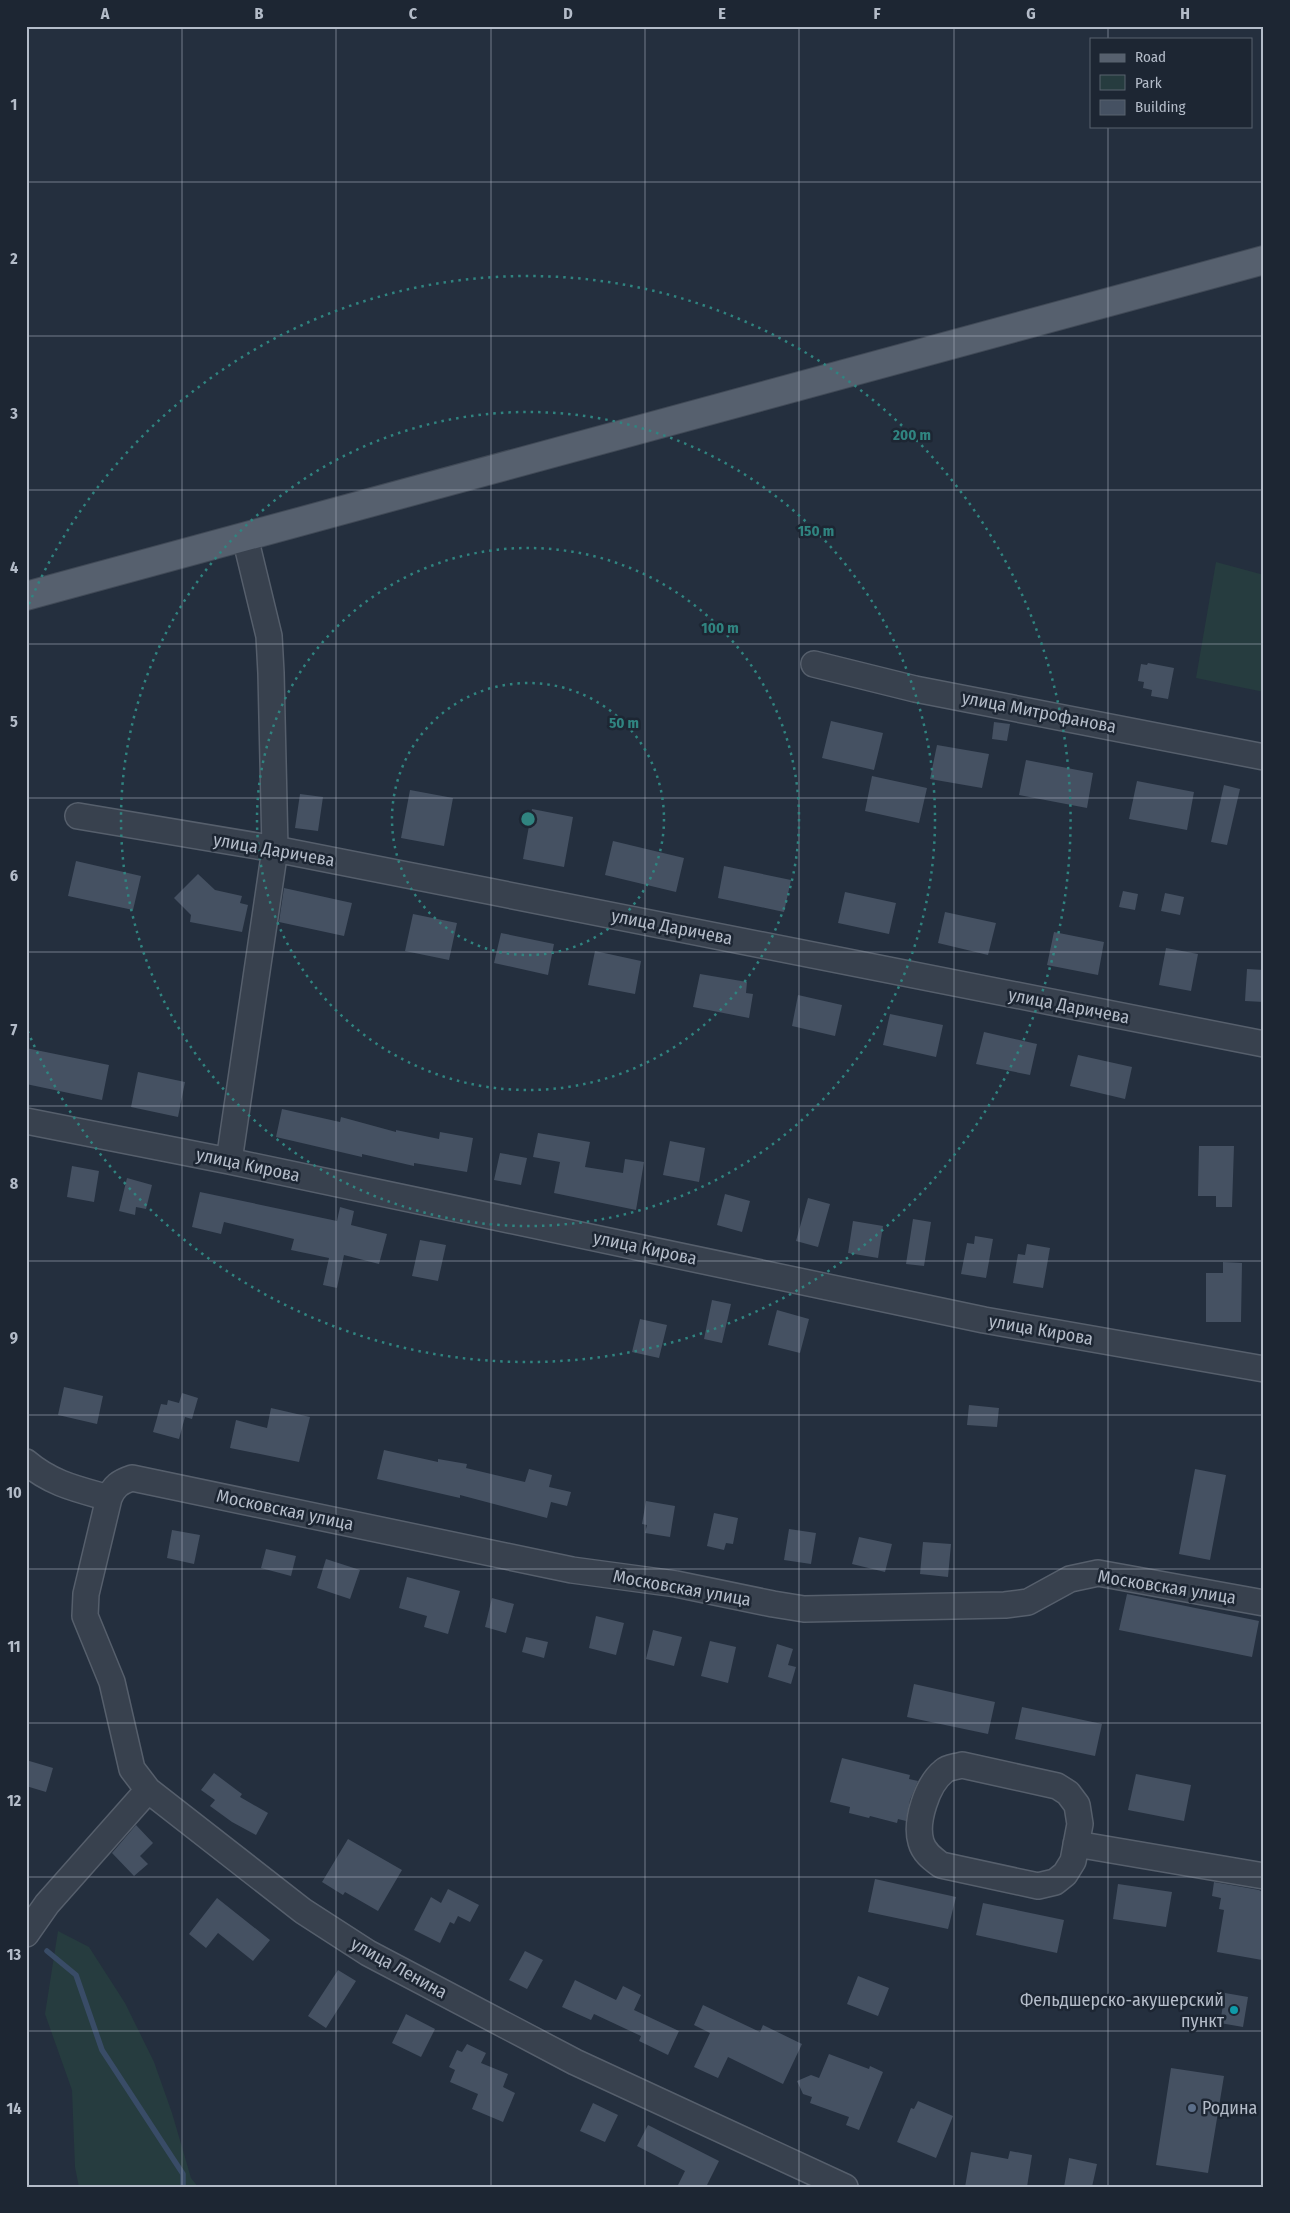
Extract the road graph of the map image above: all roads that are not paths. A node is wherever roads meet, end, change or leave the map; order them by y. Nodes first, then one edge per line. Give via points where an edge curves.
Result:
1 (1264, 260) edge
2 (245, 537) junction
3 (26, 596) edge
4 (814, 664) dead end
5 (1264, 757) edge
6 (78, 816) dead end
7 (275, 849) junction
8 (1264, 1044) edge
9 (26, 1121) edge
10 (229, 1161) junction
11 (1264, 1370) edge
12 (26, 1462) edge
13 (109, 1498) junction
14 (1264, 1603) edge
15 (148, 1790) junction
16 (1076, 1844) junction
17 (1264, 1876) edge
18 (26, 1934) edge
19 (845, 2187) edge

1 - 2 main road
2 - 3 main road
2 - 7 street via 268,636 272,673
4 - 5 street, улица Митрофанова via 915,688
6 - 7 street, улица Даричева
7 - 8 street, улица Даричева
7 - 10 street
9 - 10 street, улица Кирова
10 - 11 street, улица Кирова via 984,1320
12 - 13 street via 41,1475 64,1486
13 - 14 street, Московская улица via 122,1481 132,1478 572,1570 676,1584 804,1609 1005,1605 1028,1602 1070,1579 1098,1573
13 - 15 street, улица Ленина via 86,1594 85,1616 112,1682 132,1769
15 - 18 street via 47,1904
15 - 19 street, улица Ленина via 303,1911 368,1953 575,2062
16 - 16 street via 1073,1861 1065,1874 1055,1882 1038,1886 941,1865 928,1856 921,1844 919,1829 926,1797 934,1782 945,1770 962,1765 1057,1786 1068,1793 1077,1805 1080,1824
16 - 17 street

